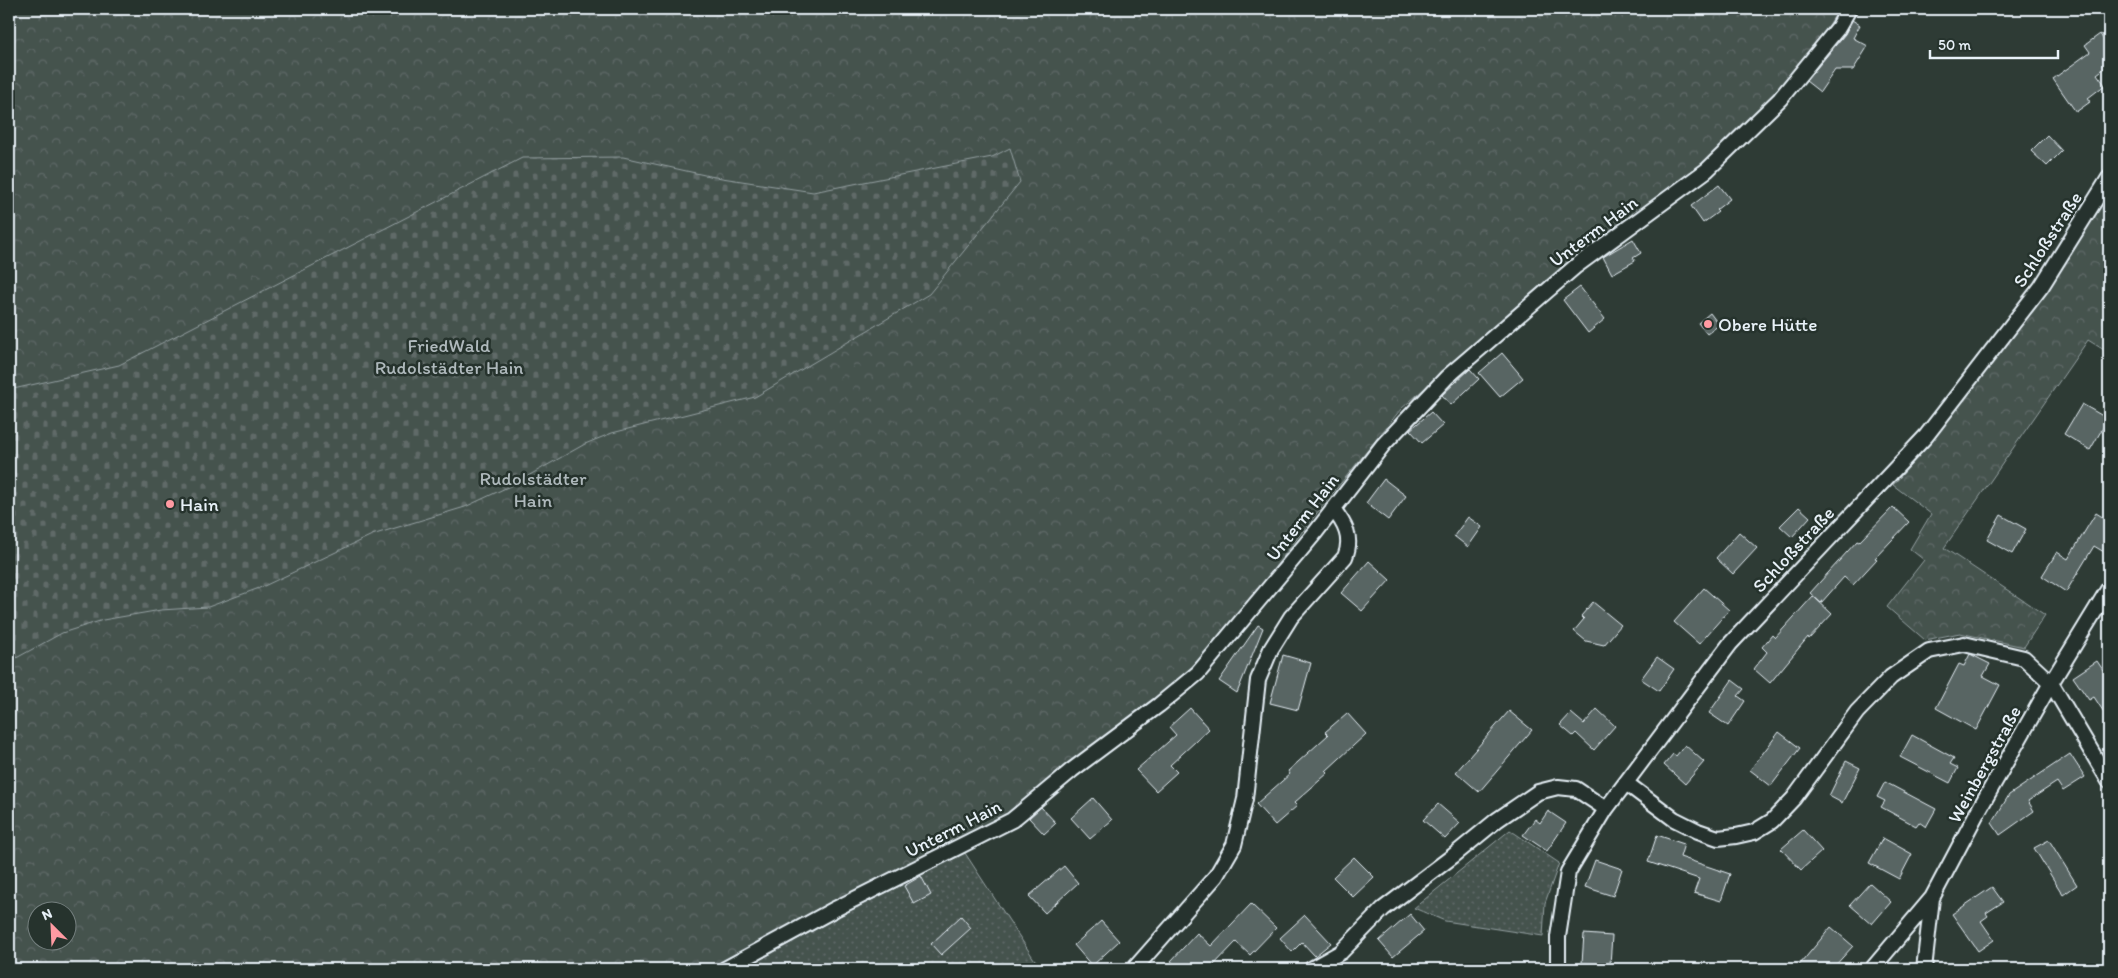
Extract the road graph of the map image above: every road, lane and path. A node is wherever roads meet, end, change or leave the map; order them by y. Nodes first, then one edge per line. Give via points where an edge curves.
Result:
1 (1849, 9) edge
2 (2109, 178) edge
3 (1333, 509) junction
4 (2109, 588) edge
5 (2051, 683) junction
6 (2109, 781) edge
7 (1626, 783) junction
8 (1606, 809) junction
9 (1932, 898) junction
10 (725, 969) edge
11 (1134, 969) edge
12 (1311, 969) edge
13 (1558, 969) edge
14 (1872, 969) edge
15 (1924, 969) edge

1 - 3 street, Unterm Hain via 1838,28 1758,122 1707,170 1576,266 1447,377 1383,445
2 - 7 street, Schloßstraße via 2042,287 1926,436 1730,644
3 - 10 street, Unterm Hain via 1198,673 1012,820 835,909
3 - 11 street via 1345,524 1348,549 1345,557 1291,617 1270,649 1258,680 1245,799 1234,845 1216,876
4 - 5 street, Weinbergstraße
5 - 6 street
5 - 7 street via 2024,658 1964,644 1929,652 1891,677 1857,712 1794,798 1772,821 1754,832 1718,838 1698,831
5 - 9 street, Weinbergstraße via 1976,813
7 - 8 street, Schloßstraße
8 - 12 street via 1576,789 1558,787 1538,792 1382,909 1341,952
8 - 13 street, Schloßstraße via 1568,872 1558,936
9 - 14 street
9 - 15 street, Weinbergstraße

